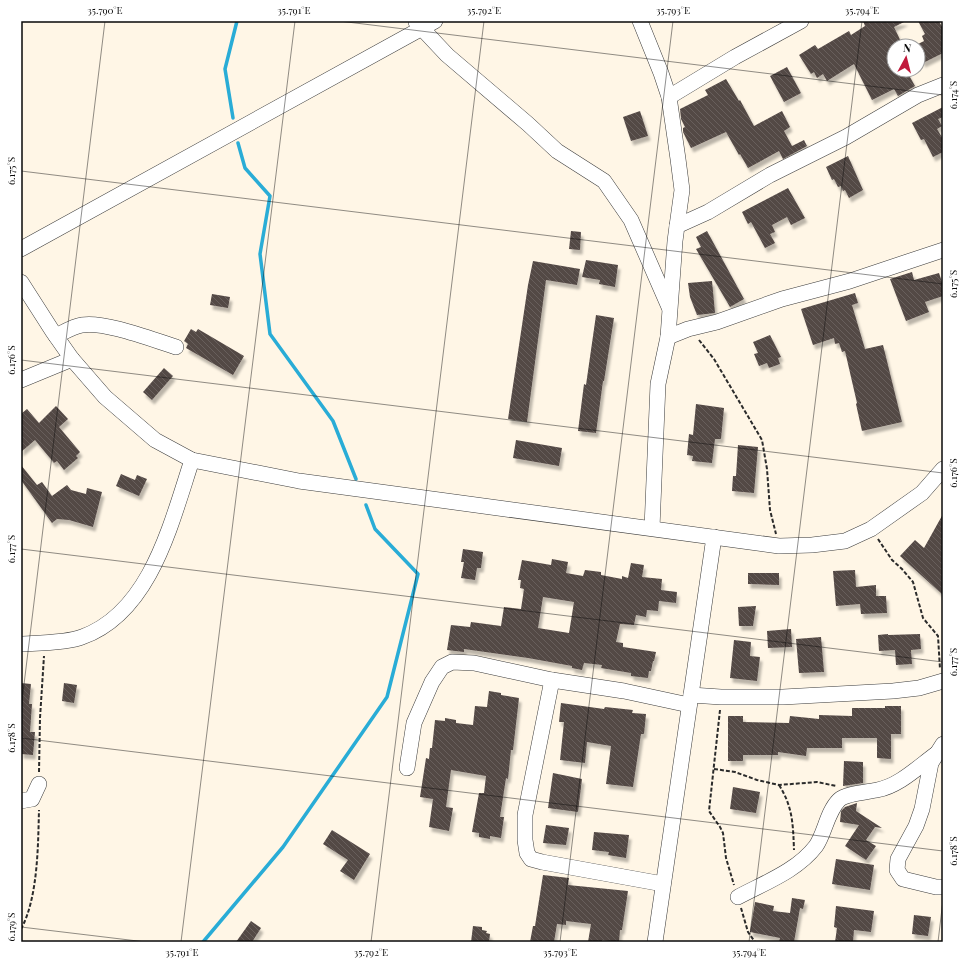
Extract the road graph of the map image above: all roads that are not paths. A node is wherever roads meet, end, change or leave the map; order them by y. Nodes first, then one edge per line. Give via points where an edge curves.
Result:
1 (640, 21) edge
2 (801, 21) edge
3 (424, 23) edge
4 (943, 85) edge
5 (669, 97) junction
6 (677, 226) junction
7 (21, 249) edge
8 (943, 250) edge
9 (21, 282) edge
10 (670, 310) junction
11 (56, 336) junction
12 (668, 337) junction
13 (176, 347) dead end
14 (72, 359) junction
15 (21, 380) edge
16 (192, 460) junction
17 (943, 469) edge
18 (652, 528) junction
19 (714, 537) junction
20 (21, 644) edge
21 (942, 678) edge
22 (552, 680) junction
23 (690, 700) junction
24 (939, 749) edge
25 (407, 768) dead end
26 (39, 784) dead end
27 (21, 801) edge
28 (663, 884) junction
29 (943, 887) edge
30 (738, 897) road end
31 (655, 942) edge

1 - 5 street
2 - 5 street
3 - 7 street
3 - 10 street via 447,55 557,151 604,181 631,220
4 - 6 street via 918,95 846,137 770,175 708,212
5 - 6 street via 682,190
6 - 10 street
8 - 12 street via 850,281 782,298
9 - 11 street
10 - 12 street
11 - 13 street via 81,325 94,324
11 - 14 street
12 - 18 street via 658,384
14 - 15 street
14 - 16 street via 105,397 155,440
16 - 18 street via 299,481
16 - 20 street via 168,531 152,568 132,601 100,630 80,638
17 - 19 street via 922,493 871,529 844,541 779,546
18 - 19 street
19 - 23 street
21 - 23 street via 919,688 893,691
22 - 23 street
22 - 25 street via 474,663 452,662 442,667 432,682 414,723
22 - 28 street via 525,816 527,853 531,859 542,862
23 - 28 street
24 - 29 street via 931,763 922,809 898,859 897,870 903,879
24 - 30 street via 903,779 879,790 846,796 839,800 816,845 805,858 794,867
26 - 27 street via 32,799
28 - 31 street

